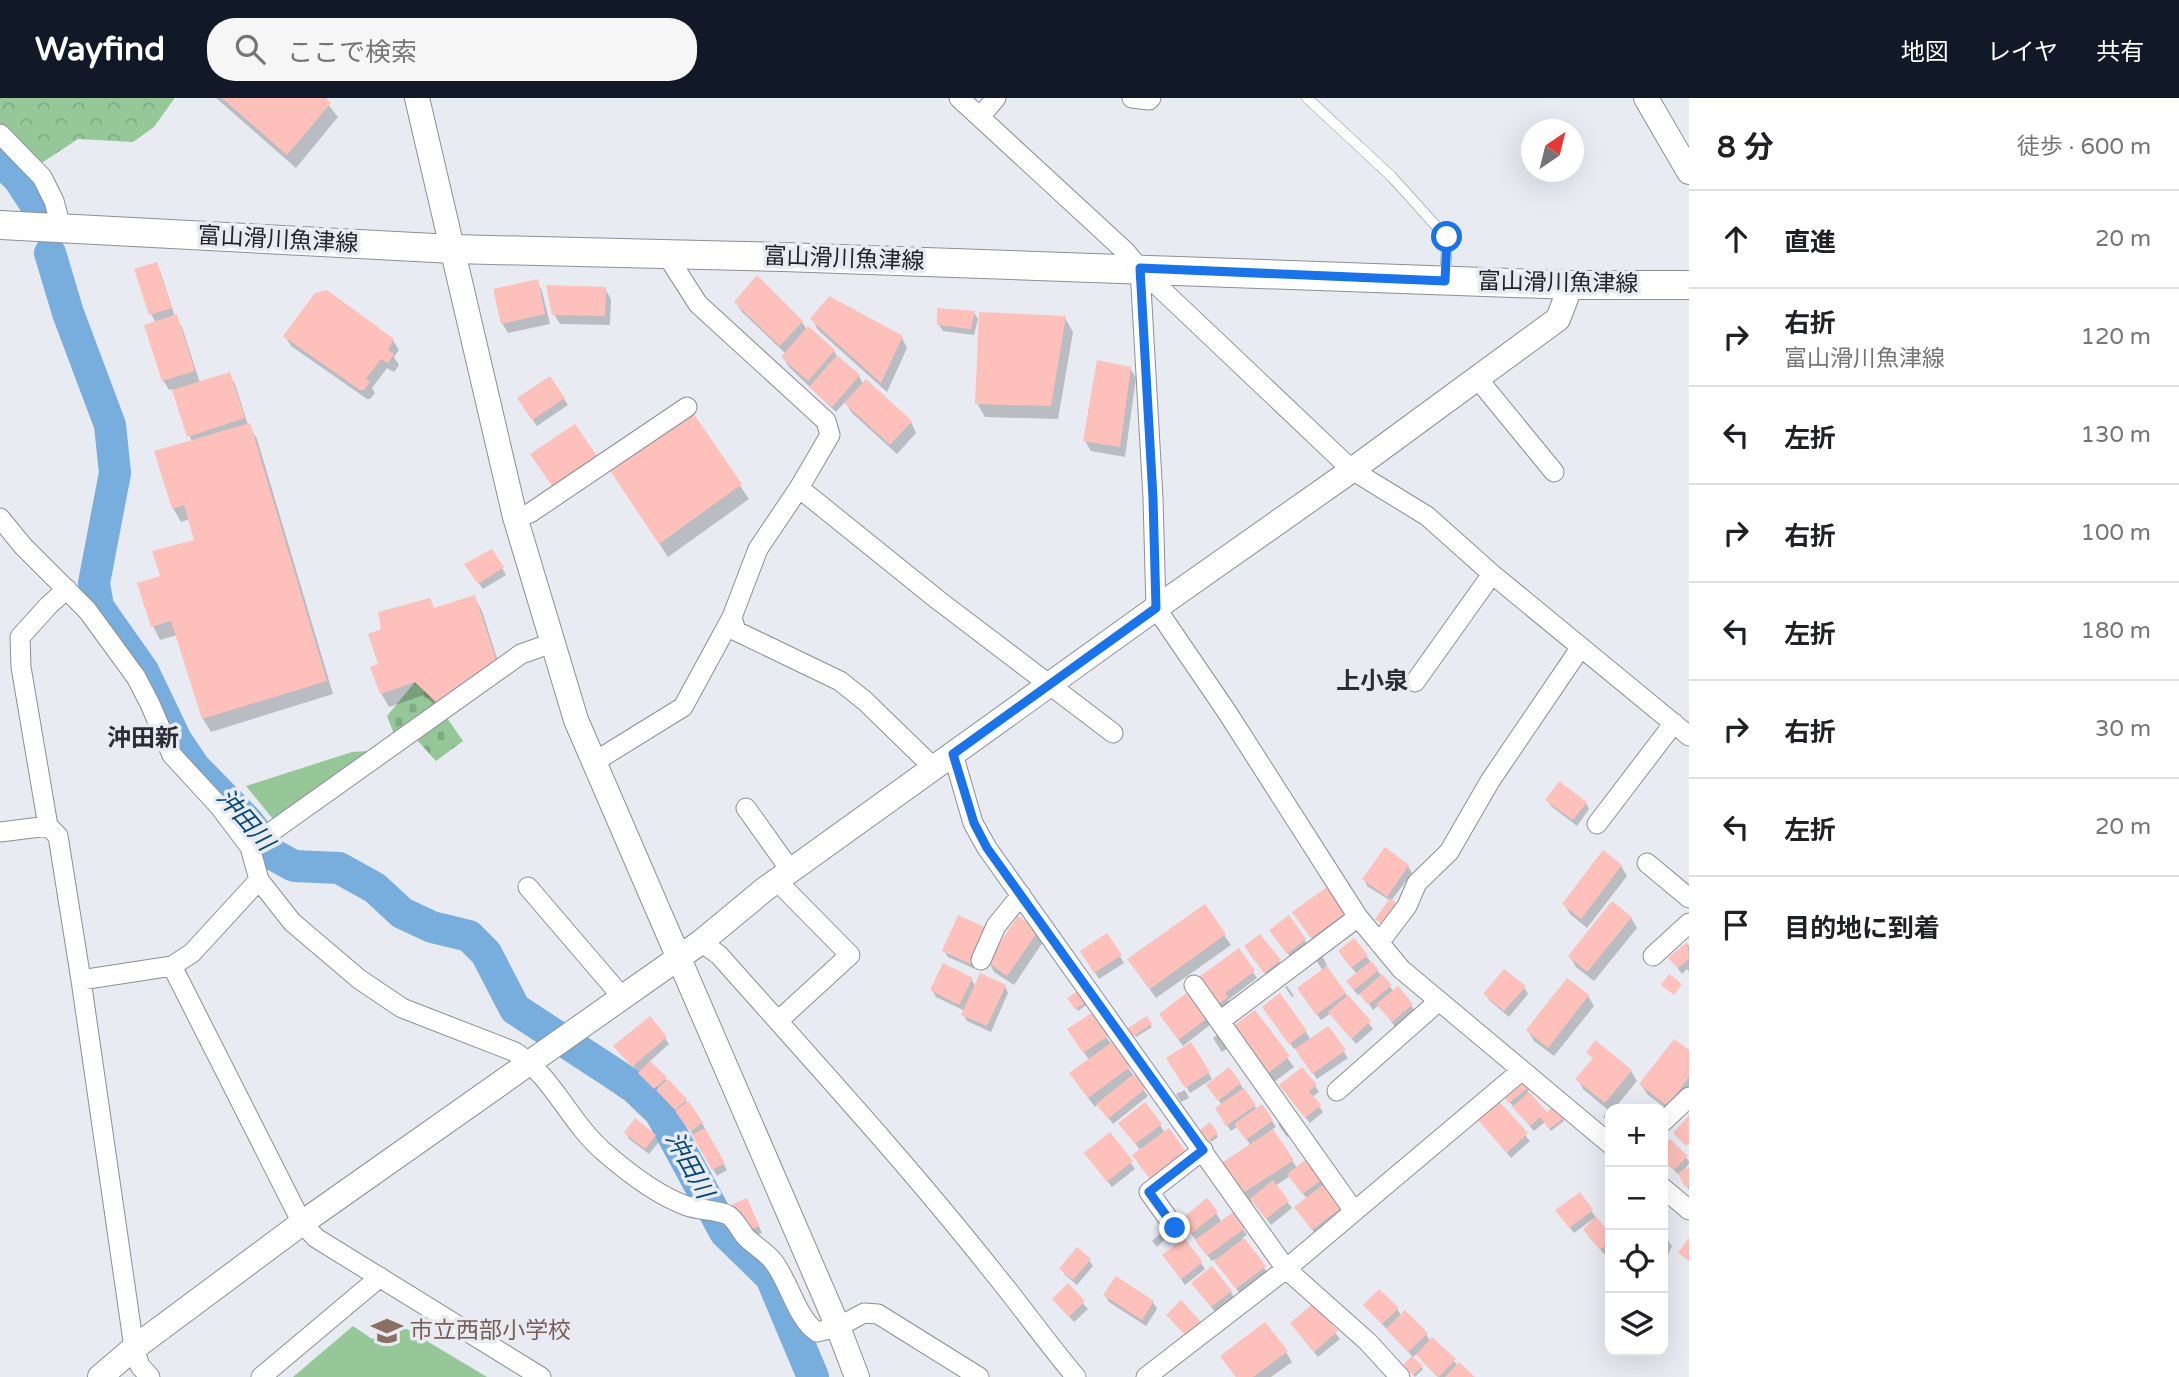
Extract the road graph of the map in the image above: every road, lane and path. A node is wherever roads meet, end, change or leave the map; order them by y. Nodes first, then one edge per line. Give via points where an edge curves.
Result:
1 (417, 98) edge
2 (959, 98) edge
3 (996, 98) edge
4 (1132, 98) edge
5 (1151, 98) edge
6 (1307, 98) edge
7 (1646, 98) edge
8 (980, 117) junction
9 (0, 134) edge
10 (1689, 172) edge
11 (0, 225) edge
12 (61, 227) junction
13 (453, 249) junction
14 (666, 254) junction
15 (1140, 268) junction
16 (1445, 281) junction
17 (1571, 285) junction
18 (1689, 285) edge
19 (1477, 378) junction
20 (687, 407) dead end
21 (1352, 470) junction
22 (1554, 472) dead end
23 (799, 488) junction
24 (515, 517) junction
25 (0, 518) edge
26 (1492, 574) junction
27 (67, 589) junction
28 (1156, 608) junction
29 (733, 617) junction
30 (552, 643) junction
31 (1581, 647) junction
32 (1415, 682) dead end
33 (1049, 686) junction
34 (1681, 730) edge
35 (1113, 733) dead end
36 (943, 761) junction
37 (594, 762) junction
38 (746, 808) dead end
39 (1597, 824) dead end
40 (48, 826) junction
41 (0, 832) edge
42 (250, 846) junction
43 (1647, 863) dead end
44 (784, 876) junction
45 (259, 880) junction
46 (528, 887) dead end
47 (1021, 895) junction
48 (1689, 898) edge
49 (1358, 917) junction
50 (1689, 923) edge
51 (702, 942) junction
52 (1379, 943) junction
53 (1654, 956) dead end
54 (679, 958) junction
55 (981, 960) dead end
56 (172, 966) junction
57 (81, 980) junction
58 (1194, 985) dead end
59 (623, 998) junction
60 (1439, 1001) junction
61 (778, 1021) junction
62 (1220, 1021) junction
63 (532, 1063) junction
64 (1521, 1071) junction
65 (1337, 1091) dead end
66 (1689, 1097) edge
67 (1668, 1117) edge
68 (1605, 1140) edge
69 (1203, 1150) junction
70 (1668, 1192) edge
71 (1689, 1210) edge
72 (1354, 1211) junction
73 (302, 1223) junction
74 (1175, 1228) dead end
75 (1286, 1269) junction
76 (380, 1277) junction
77 (838, 1327) junction
78 (134, 1348) junction
79 (100, 1377) edge
80 (150, 1377) edge
81 (261, 1377) edge
82 (541, 1377) edge
83 (857, 1377) edge
84 (979, 1377) edge
85 (1076, 1377) edge
86 (1146, 1377) edge
87 (1400, 1377) edge

1 - 13 street
2 - 8 street
3 - 8 street
4 - 5 street
6 - 16 lane via 1391,176 1447,237
7 - 10 street
8 - 15 street
9 - 12 street via 42,177
11 - 12 main road, 富山滑川魚津線
12 - 13 main road, 富山滑川魚津線
13 - 14 main road, 富山滑川魚津線
13 - 24 street
14 - 15 main road, 富山滑川魚津線
14 - 23 street via 698,304 825,421 830,435
15 - 16 main road, 富山滑川魚津線
15 - 21 street
15 - 28 street
16 - 17 main road, 富山滑川魚津線
17 - 18 main road, 富山滑川魚津線
17 - 19 street via 1558,319
19 - 21 street
19 - 22 street
20 - 24 street via 530,513
21 - 26 street via 1427,516
21 - 28 street
23 - 29 street via 758,549
23 - 33 street
24 - 30 street
25 - 27 street
26 - 31 street
26 - 32 street
27 - 40 street via 20,637
27 - 42 street via 136,677 172,755
28 - 33 street
28 - 49 street
29 - 36 street via 736,631 840,681
29 - 37 street via 683,707
30 - 37 street
30 - 42 street via 521,654
31 - 34 street
31 - 52 street via 1448,852 1417,883 1407,906
33 - 35 street
33 - 36 street
34 - 39 street
36 - 44 street
36 - 47 street via 987,848
37 - 54 street
38 - 44 street
40 - 41 street
40 - 57 street via 58,835
42 - 45 street
43 - 48 street
44 - 51 street
44 - 61 street via 850,955
45 - 56 street via 192,953
45 - 63 street via 292,922 359,979 402,1008 515,1052
46 - 59 street
47 - 55 street via 996,926
47 - 69 street
49 - 52 street
49 - 62 street
50 - 53 street
51 - 54 street
51 - 61 street
52 - 60 street
54 - 59 street
54 - 77 street
56 - 57 street
56 - 73 street
57 - 78 street
58 - 62 street
59 - 63 street
60 - 64 street
60 - 65 street
61 - 85 street via 922,1186
62 - 72 street
63 - 73 street
63 - 77 street via 576,1124 602,1150 651,1188 686,1206 728,1216 772,1259 808,1326 817,1332
64 - 68 street
64 - 72 street
66 - 67 street
69 - 74 street via 1149,1192
69 - 75 street
70 - 71 street
72 - 75 street
73 - 76 street via 316,1238
73 - 78 street
75 - 86 street
75 - 87 street
76 - 81 street
76 - 82 street
77 - 83 street
77 - 84 street via 864,1313 878,1314
78 - 79 street
78 - 80 street

